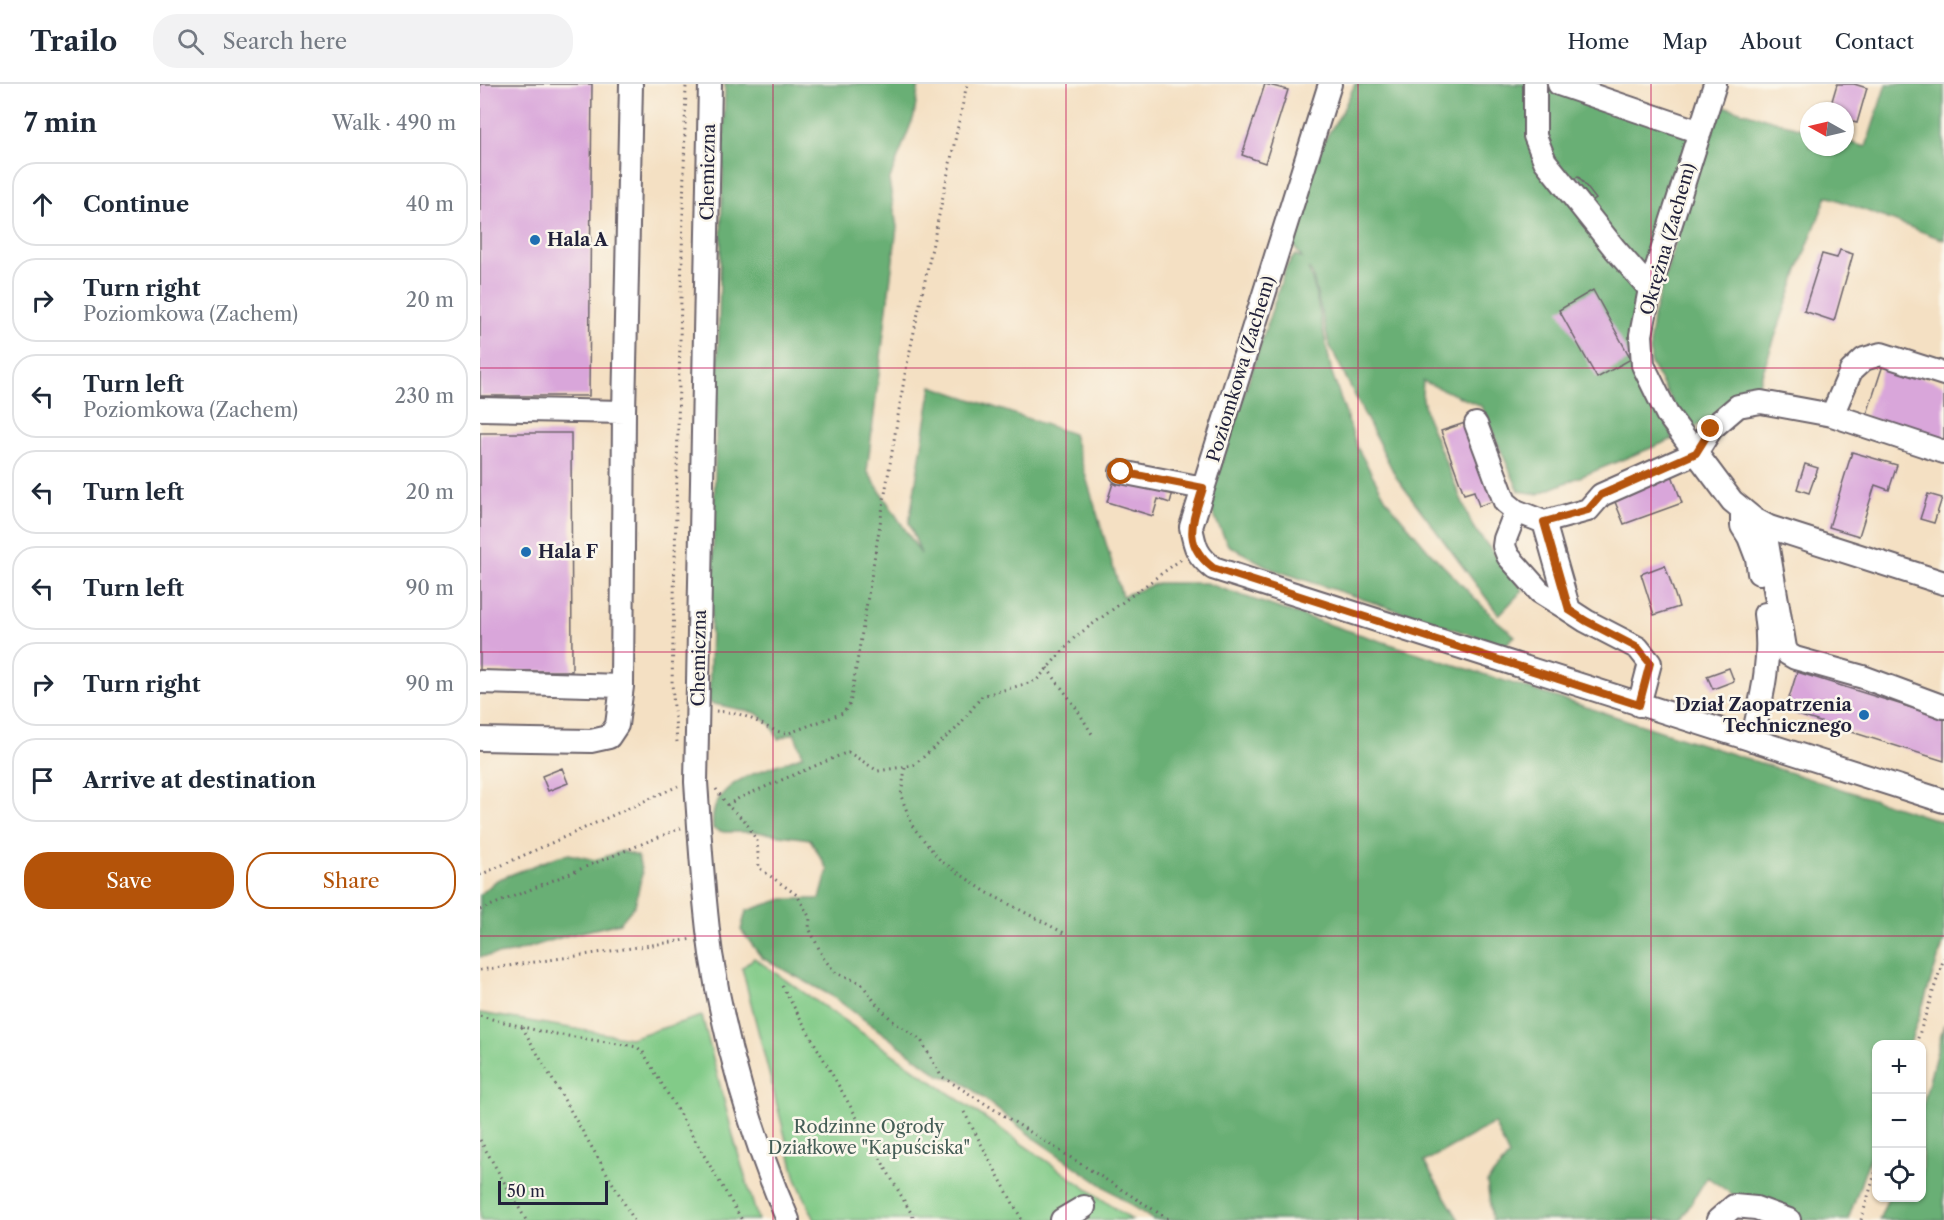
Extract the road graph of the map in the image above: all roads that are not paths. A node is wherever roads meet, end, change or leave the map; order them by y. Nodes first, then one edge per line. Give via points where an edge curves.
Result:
1 (632, 84) edge
2 (710, 84) edge
3 (1330, 84) edge
4 (1535, 84) edge
5 (1559, 84) edge
6 (1715, 84) edge
7 (1700, 132) junction
8 (1650, 289) junction
9 (1944, 374) edge
10 (480, 409) edge
11 (624, 412) junction
12 (1832, 415) junction
13 (1476, 424) dead end
14 (1944, 452) edge
15 (1696, 453) junction
16 (1121, 472) dead end
17 (1203, 488) junction
18 (1742, 509) junction
19 (1516, 511) junction
20 (1544, 522) junction
21 (1764, 525) junction
22 (1944, 583) edge
23 (1569, 610) junction
24 (480, 682) edge
25 (622, 686) junction
26 (1639, 705) junction
27 (1944, 707) edge
28 (480, 739) edge
29 (1752, 740) junction
30 (1944, 801) edge
31 (1084, 1207) dead end
32 (788, 1220) edge
33 (1062, 1220) edge
34 (1718, 1220) edge
35 (1789, 1220) edge

1 - 11 street
2 - 32 street, Chemiczna via 698,711 689,784 721,1007 760,1149
3 - 17 street, Poziomkowa (Zachem)
4 - 8 street via 1535,136 1545,161
5 - 7 street
6 - 7 street, Okrężna (Zachem)
7 - 8 street, Okrężna (Zachem)
8 - 15 street, Okrężna (Zachem) via 1641,335 1644,365 1667,414
9 - 12 street via 1881,354 1864,358 1851,371
10 - 11 street
11 - 25 street
12 - 14 street
12 - 15 street via 1761,402 1738,406 1711,429
13 - 19 street via 1505,502
15 - 18 street, Okrężna (Zachem)
15 - 20 street via 1601,495 1588,510
16 - 17 street
17 - 26 street, Poziomkowa (Zachem) via 1191,527 1200,558 1213,568
18 - 21 street, Okrężna (Zachem)
18 - 29 street via 1742,526 1757,558 1768,634 1766,681
19 - 20 street
19 - 23 street via 1505,539 1508,556 1540,592
20 - 23 street
21 - 22 street, Okrężna (Zachem)
21 - 27 street via 1788,654
23 - 26 street via 1638,648 1650,663
24 - 25 street
25 - 28 street via 617,725 609,737 591,741
26 - 29 street
29 - 30 street
31 - 33 street
34 - 35 street via 1734,1206 1756,1208

